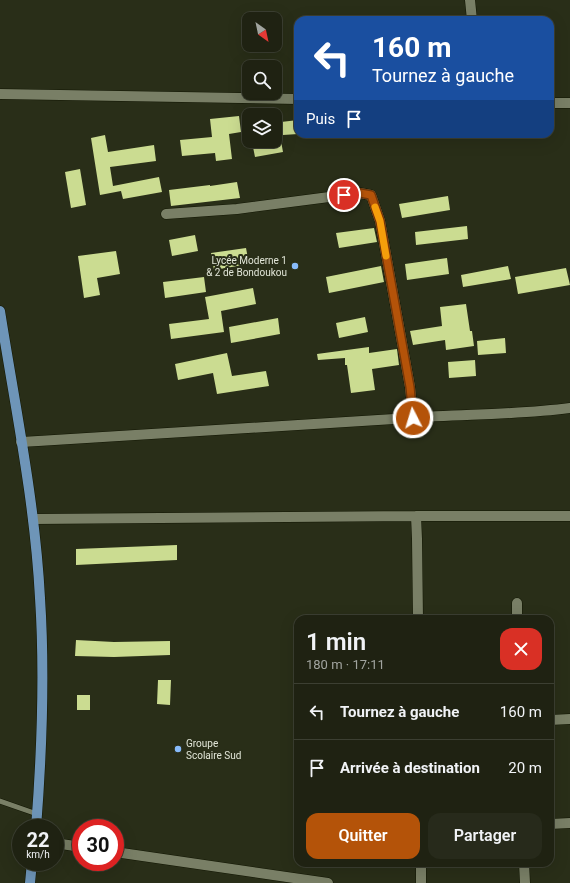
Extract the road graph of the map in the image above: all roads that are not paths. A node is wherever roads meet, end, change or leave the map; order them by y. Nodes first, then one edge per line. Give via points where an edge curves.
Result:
1 (470, 0) edge
2 (472, 16) edge
3 (0, 94) edge
4 (294, 99) edge
5 (554, 103) edge
6 (570, 103) edge
7 (166, 214) dead end
8 (0, 311) edge
9 (570, 408) edge
10 (413, 418) junction
11 (21, 442) junction
12 (416, 516) junction
13 (570, 516) edge
14 (33, 519) junction
15 (517, 603) dead end
16 (418, 615) edge
17 (517, 615) edge
18 (570, 719) edge
19 (554, 720) edge
20 (0, 801) edge
21 (37, 814) junction
22 (37, 819) edge
23 (570, 823) edge
24 (554, 824) edge
25 (124, 853) edge
26 (421, 867) edge
27 (524, 867) edge
28 (31, 871) edge
29 (30, 883) edge
30 (328, 883) edge
31 (421, 883) edge
32 (525, 883) edge

1 - 2 street
3 - 4 street
5 - 6 street
7 - 10 street via 237,209 360,193 371,195 380,221 410,387
8 - 11 main road
9 - 10 street
10 - 11 street
11 - 14 main road
12 - 13 street
12 - 14 street
12 - 16 street
14 - 21 main road via 43,665
15 - 17 street
18 - 19 street
20 - 21 lane
21 - 22 main road
23 - 24 street
25 - 30 street
26 - 31 street
27 - 32 street
28 - 29 main road

